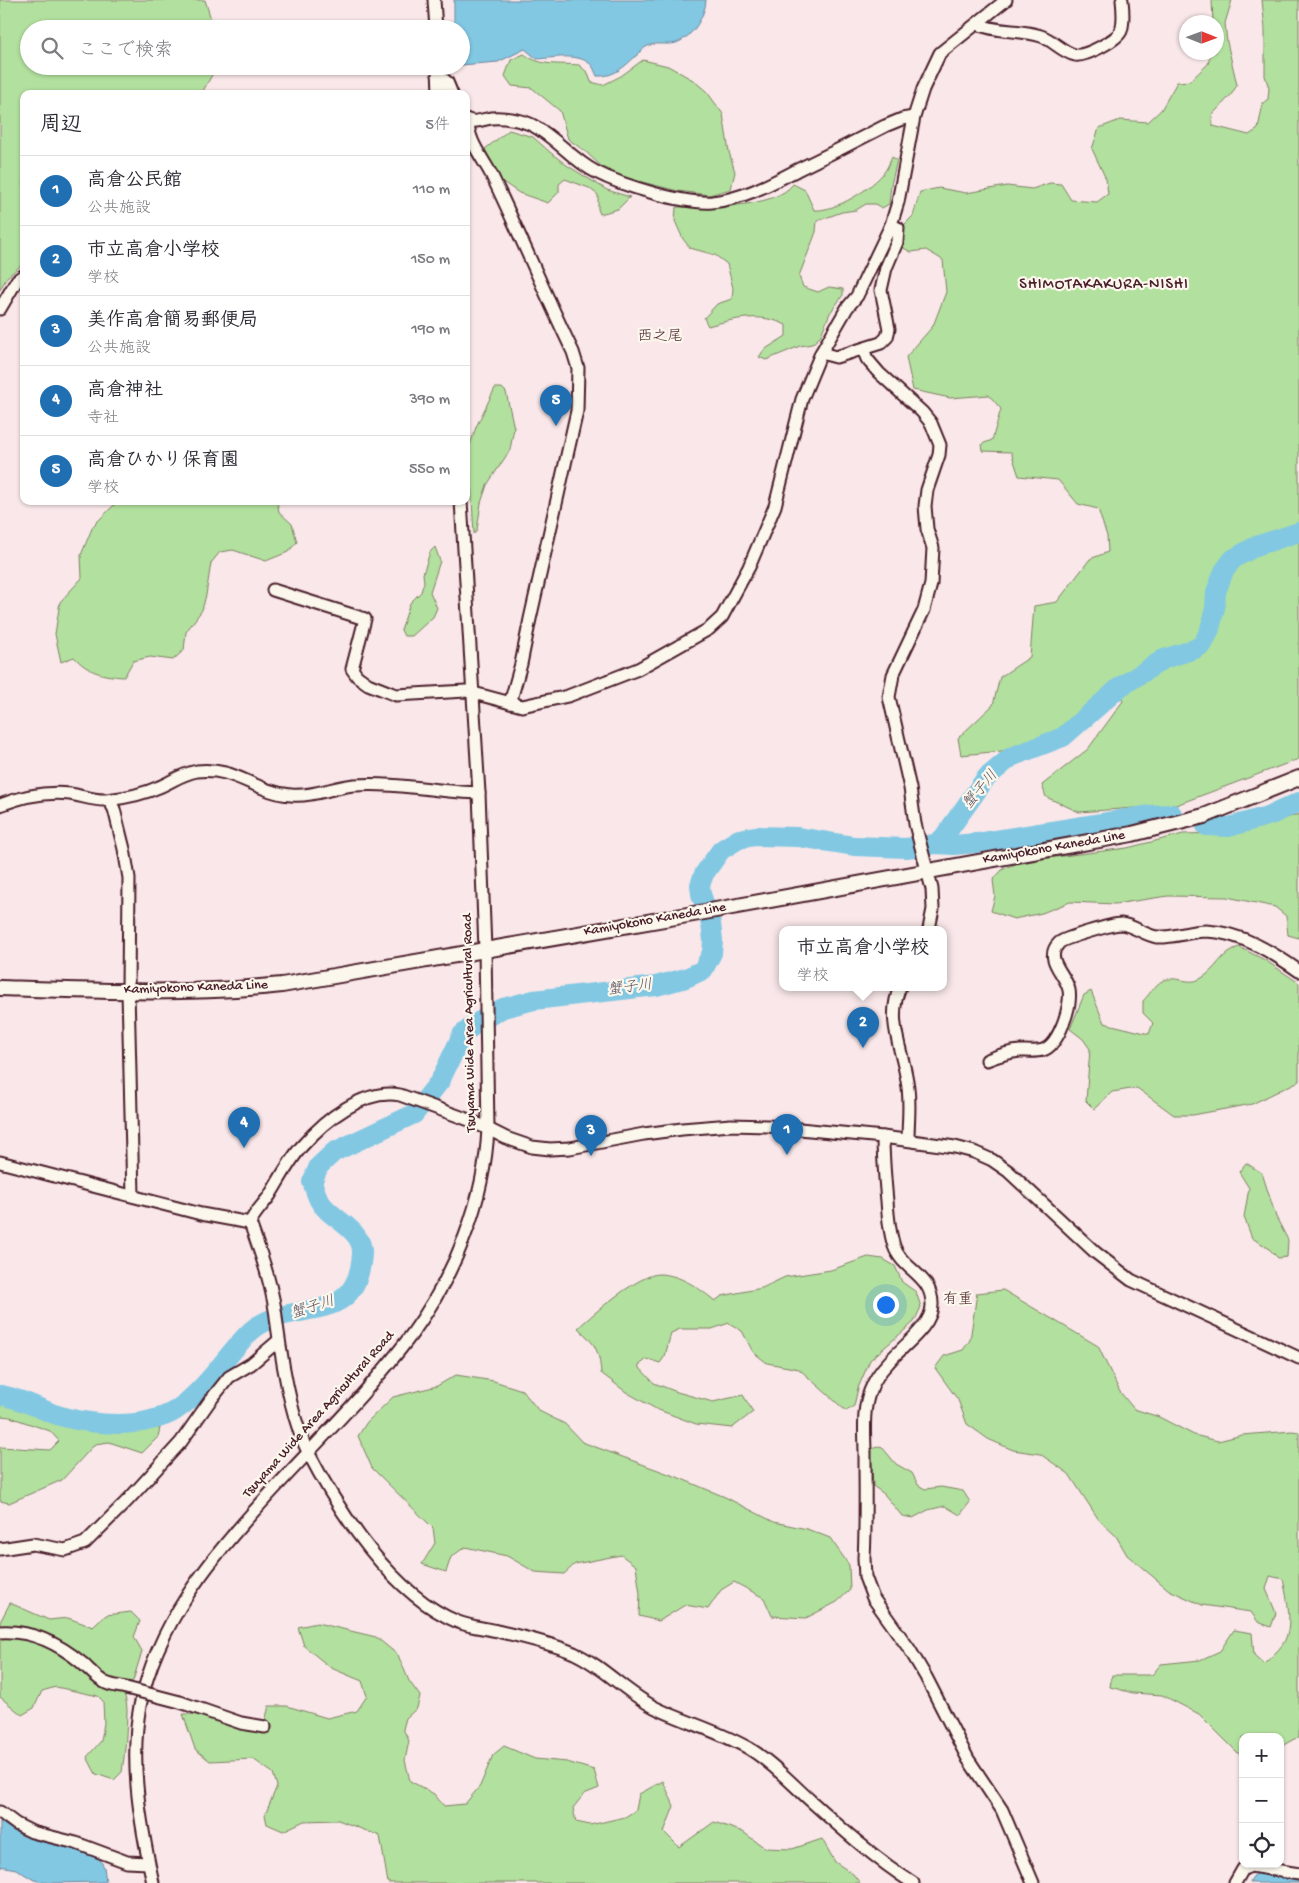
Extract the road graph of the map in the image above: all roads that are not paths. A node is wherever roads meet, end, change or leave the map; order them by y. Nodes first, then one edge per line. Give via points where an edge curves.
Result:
1 (434, 0) edge
2 (1006, 0) edge
3 (1122, 0) edge
4 (435, 20) edge
5 (977, 24) junction
6 (438, 75) edge
7 (441, 75) edge
8 (439, 90) edge
9 (450, 90) edge
10 (914, 117) junction
11 (470, 121) edge
12 (470, 136) edge
13 (891, 225) junction
14 (20, 278) edge
15 (0, 309) edge
16 (862, 349) junction
17 (821, 353) junction
18 (461, 505) edge
19 (273, 590) dead end
20 (474, 693) junction
21 (510, 703) junction
22 (1298, 780) edge
23 (479, 793) junction
24 (109, 800) junction
25 (0, 805) edge
26 (927, 872) junction
27 (930, 926) edge
28 (485, 949) junction
29 (1299, 971) edge
30 (0, 988) edge
31 (898, 991) edge
32 (128, 992) junction
33 (987, 1060) dead end
34 (488, 1128) junction
35 (883, 1137) junction
36 (908, 1140) junction
37 (0, 1162) edge
38 (133, 1196) junction
39 (250, 1223) junction
40 (278, 1340) junction
41 (1299, 1358) edge
42 (308, 1452) junction
43 (0, 1549) edge
44 (0, 1632) edge
45 (265, 1727) dead end
46 (0, 1812) edge
47 (148, 1863) junction
48 (1299, 1874) edge
49 (153, 1883) edge
50 (913, 1883) edge
51 (1033, 1883) edge
52 (1235, 1883) edge

1 - 4 street
2 - 5 street
3 - 5 street via 1121,32 1089,54 1079,56 1042,36
5 - 10 street via 940,53
6 - 8 street
7 - 9 street
10 - 11 street via 885,126 752,193 713,202 654,193 618,182 579,162 549,134 530,124 491,118
10 - 13 street
12 - 21 street via 491,174 578,368 577,411
13 - 16 street via 898,228 897,242 881,290 889,329 881,343
13 - 17 street via 861,289
14 - 15 street
16 - 17 street via 836,357
16 - 26 street via 879,373 931,423 940,445 925,506 933,548 932,584 924,610 893,675 888,697
17 - 21 street via 802,399 775,506 749,567 722,617 709,629 638,669 568,696 522,706
18 - 20 street, Tsuyama Wide Area Agricultural Road
19 - 20 street via 365,619 352,669 368,684 396,695
20 - 21 street
20 - 23 street, Tsuyama Wide Area Agricultural Road
22 - 26 main road, Kamiyokono Kaneda Line via 1204,816 1163,827
23 - 24 street via 355,785 291,796 219,770 176,776 159,787
23 - 28 street, Tsuyama Wide Area Agricultural Road
24 - 25 street via 42,794
24 - 32 street via 114,809 129,878
26 - 27 street via 933,909
26 - 28 main road, Kamiyokono Kaneda Line
28 - 32 main road, Kamiyokono Kaneda Line via 282,985 238,990
28 - 34 street, Tsuyama Wide Area Agricultural Road
29 - 33 street via 1265,948 1222,933 1205,931 1166,938 1121,924 1103,928 1060,941 1054,950 1054,963 1070,993 1067,1012 1053,1042 1044,1050 1018,1051
30 - 32 main road, Kamiyokono Kaneda Line
31 - 36 street via 893,1013 908,1082
32 - 38 street
34 - 35 street via 506,1138 550,1149 731,1124
34 - 39 street via 391,1093 371,1096 351,1104 301,1147
34 - 42 street, Tsuyama Wide Area Agricultural Road via 472,1210 450,1270 412,1334
35 - 36 street
35 - 51 street via 894,1247 900,1259 928,1285 933,1305 926,1322 878,1376 865,1408 866,1577 873,1598 910,1650 968,1759 1002,1810
36 - 41 street via 955,1147 992,1160 1131,1280
37 - 38 street
38 - 39 street
39 - 40 street via 266,1268
40 - 42 street via 298,1431
40 - 43 street via 251,1364 229,1377 181,1442 85,1543 65,1550 33,1544
42 - 47 street, Tsuyama Wide Area Agricultural Road via 227,1540 198,1578 167,1630 150,1669 138,1723 136,1757
42 - 50 street via 350,1524 380,1563 434,1609 472,1627 574,1653 658,1709 752,1750 844,1831
44 - 45 street, bridge via 26,1633 45,1639 65,1650 107,1683 180,1702 241,1723
46 - 47 street via 32,1832 126,1862
47 - 49 street, Tsuyama Wide Area Agricultural Road
48 - 52 street via 1251,1866 1243,1868

